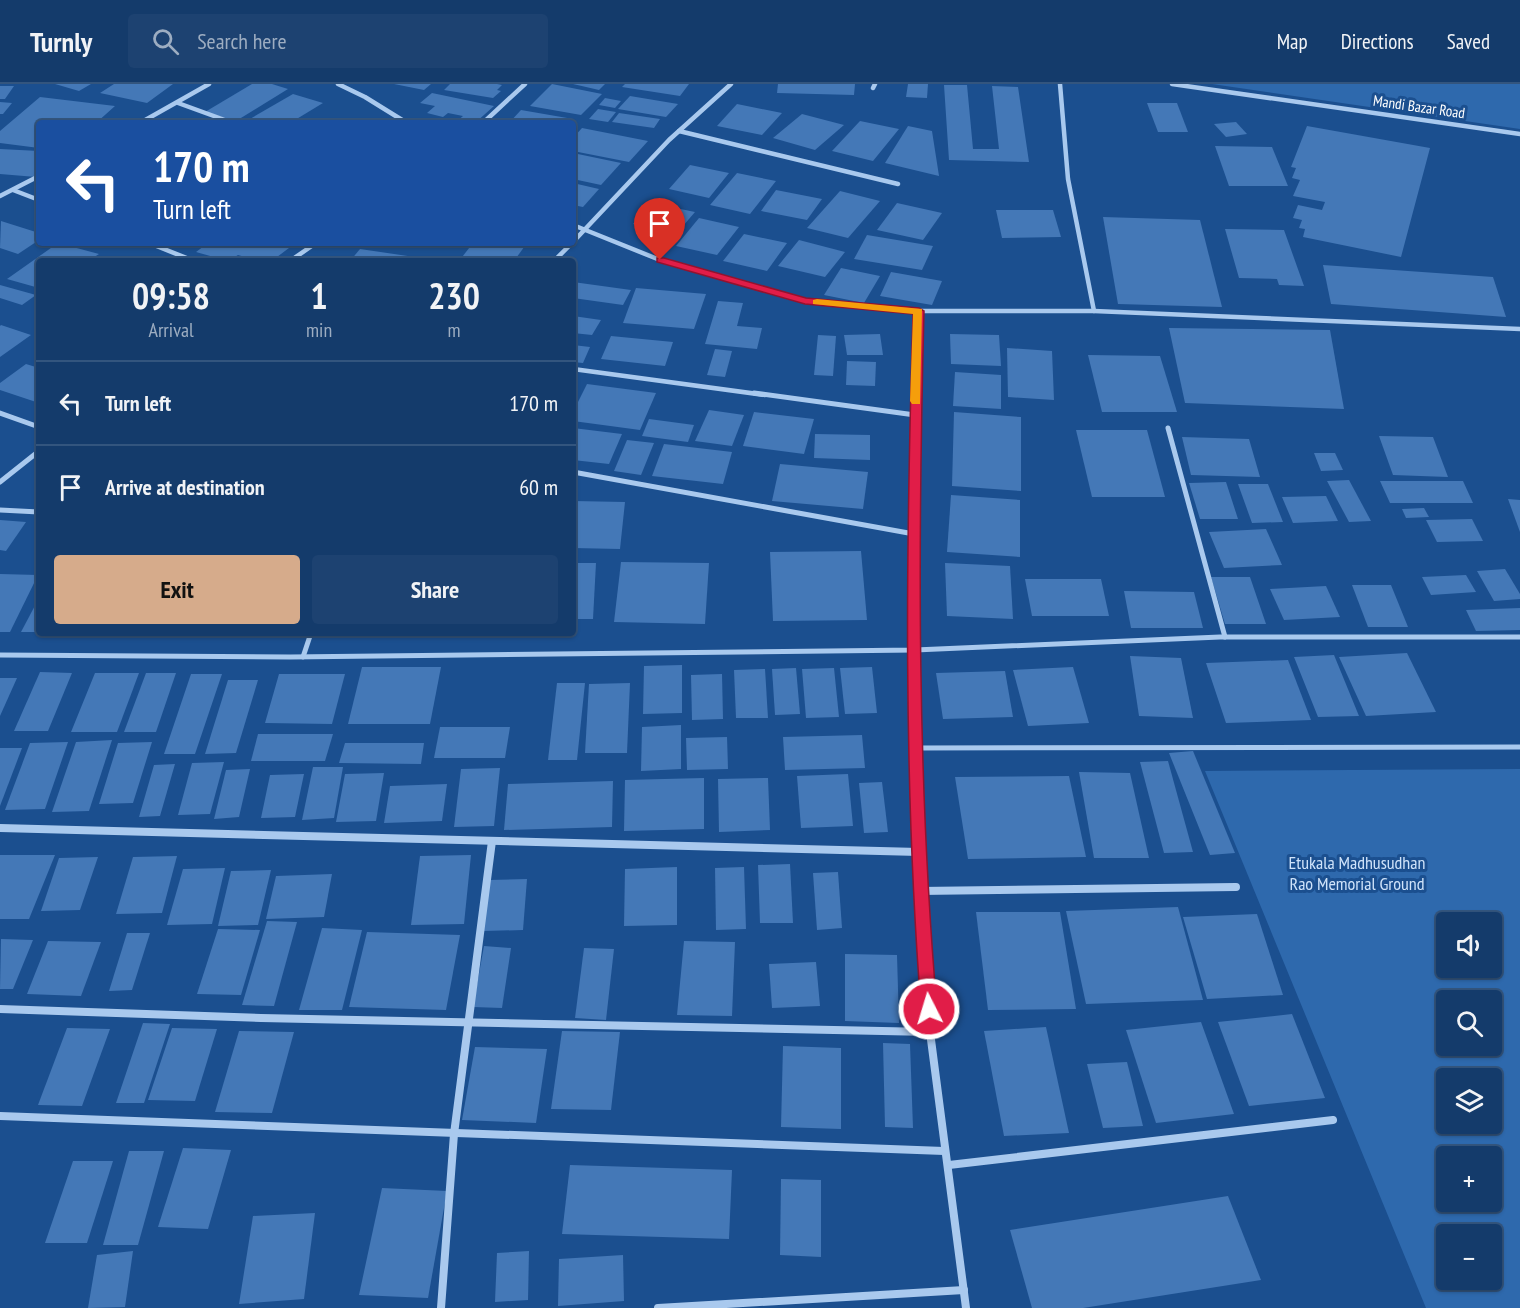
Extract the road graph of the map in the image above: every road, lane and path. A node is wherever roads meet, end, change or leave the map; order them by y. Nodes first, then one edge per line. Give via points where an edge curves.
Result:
1 (209, 84) edge
2 (338, 84) edge
3 (525, 84) edge
4 (732, 84) edge
5 (1060, 84) edge
6 (1172, 84) edge
7 (178, 103) junction
8 (146, 120) edge
9 (225, 120) edge
10 (402, 120) edge
11 (486, 120) edge
12 (679, 131) junction
13 (1520, 134) edge
14 (36, 178) edge
15 (898, 184) dead end
16 (13, 190) junction
17 (0, 196) edge
18 (36, 199) edge
19 (576, 226) edge
20 (585, 230) junction
21 (576, 240) edge
22 (156, 246) edge
23 (312, 246) edge
24 (570, 246) edge
25 (186, 258) edge
26 (294, 258) edge
27 (557, 258) edge
28 (919, 311) junction
29 (1094, 311) junction
30 (1520, 329) edge
31 (576, 369) edge
32 (0, 413) edge
33 (915, 415) junction
34 (36, 426) edge
35 (1168, 428) dead end
36 (36, 453) edge
37 (576, 473) edge
38 (0, 482) edge
39 (0, 510) edge
40 (36, 512) edge
41 (914, 534) junction
42 (310, 636) edge
43 (1225, 637) junction
44 (1520, 637) edge
45 (915, 650) junction
46 (0, 655) edge
47 (303, 657) junction
48 (1520, 747) edge
49 (916, 748) junction
50 (0, 828) edge
51 (492, 841) junction
52 (919, 852) junction
53 (1236, 887) dead end
54 (919, 891) junction
55 (0, 1009) edge
56 (467, 1022) junction
57 (930, 1032) junction
58 (0, 1116) edge
59 (1333, 1120) dead end
60 (454, 1134) junction
61 (944, 1151) junction
62 (949, 1165) junction
63 (964, 1290) junction
64 (441, 1308) edge
65 (658, 1308) edge
66 (663, 1308) edge
67 (966, 1308) edge

1 - 7 street
2 - 10 street
3 - 11 street
4 - 12 street
5 - 29 street via 1068,179
6 - 13 street, Mandi Bazar Road
7 - 8 street
7 - 9 street
12 - 15 street
12 - 20 street
14 - 16 street
16 - 17 street
16 - 18 street
19 - 20 street
20 - 21 street
20 - 28 street via 660,260 805,301
22 - 25 street
23 - 26 street
24 - 27 street
28 - 29 street
28 - 33 street
29 - 30 street
31 - 33 street
32 - 34 street
33 - 41 street
35 - 43 street
36 - 38 street
37 - 41 street
39 - 40 street
41 - 45 street
42 - 47 street
43 - 44 street
43 - 45 street
45 - 47 street
45 - 49 street
46 - 47 street
48 - 49 street
49 - 52 street
50 - 51 street
51 - 52 street
51 - 56 street
52 - 54 street
53 - 54 street
54 - 57 street
55 - 56 street
56 - 57 street
56 - 60 street
57 - 61 street
58 - 60 street
59 - 62 street
60 - 61 street
60 - 64 street
61 - 62 street
62 - 63 street
63 - 66 street
63 - 67 street
65 - 66 street

